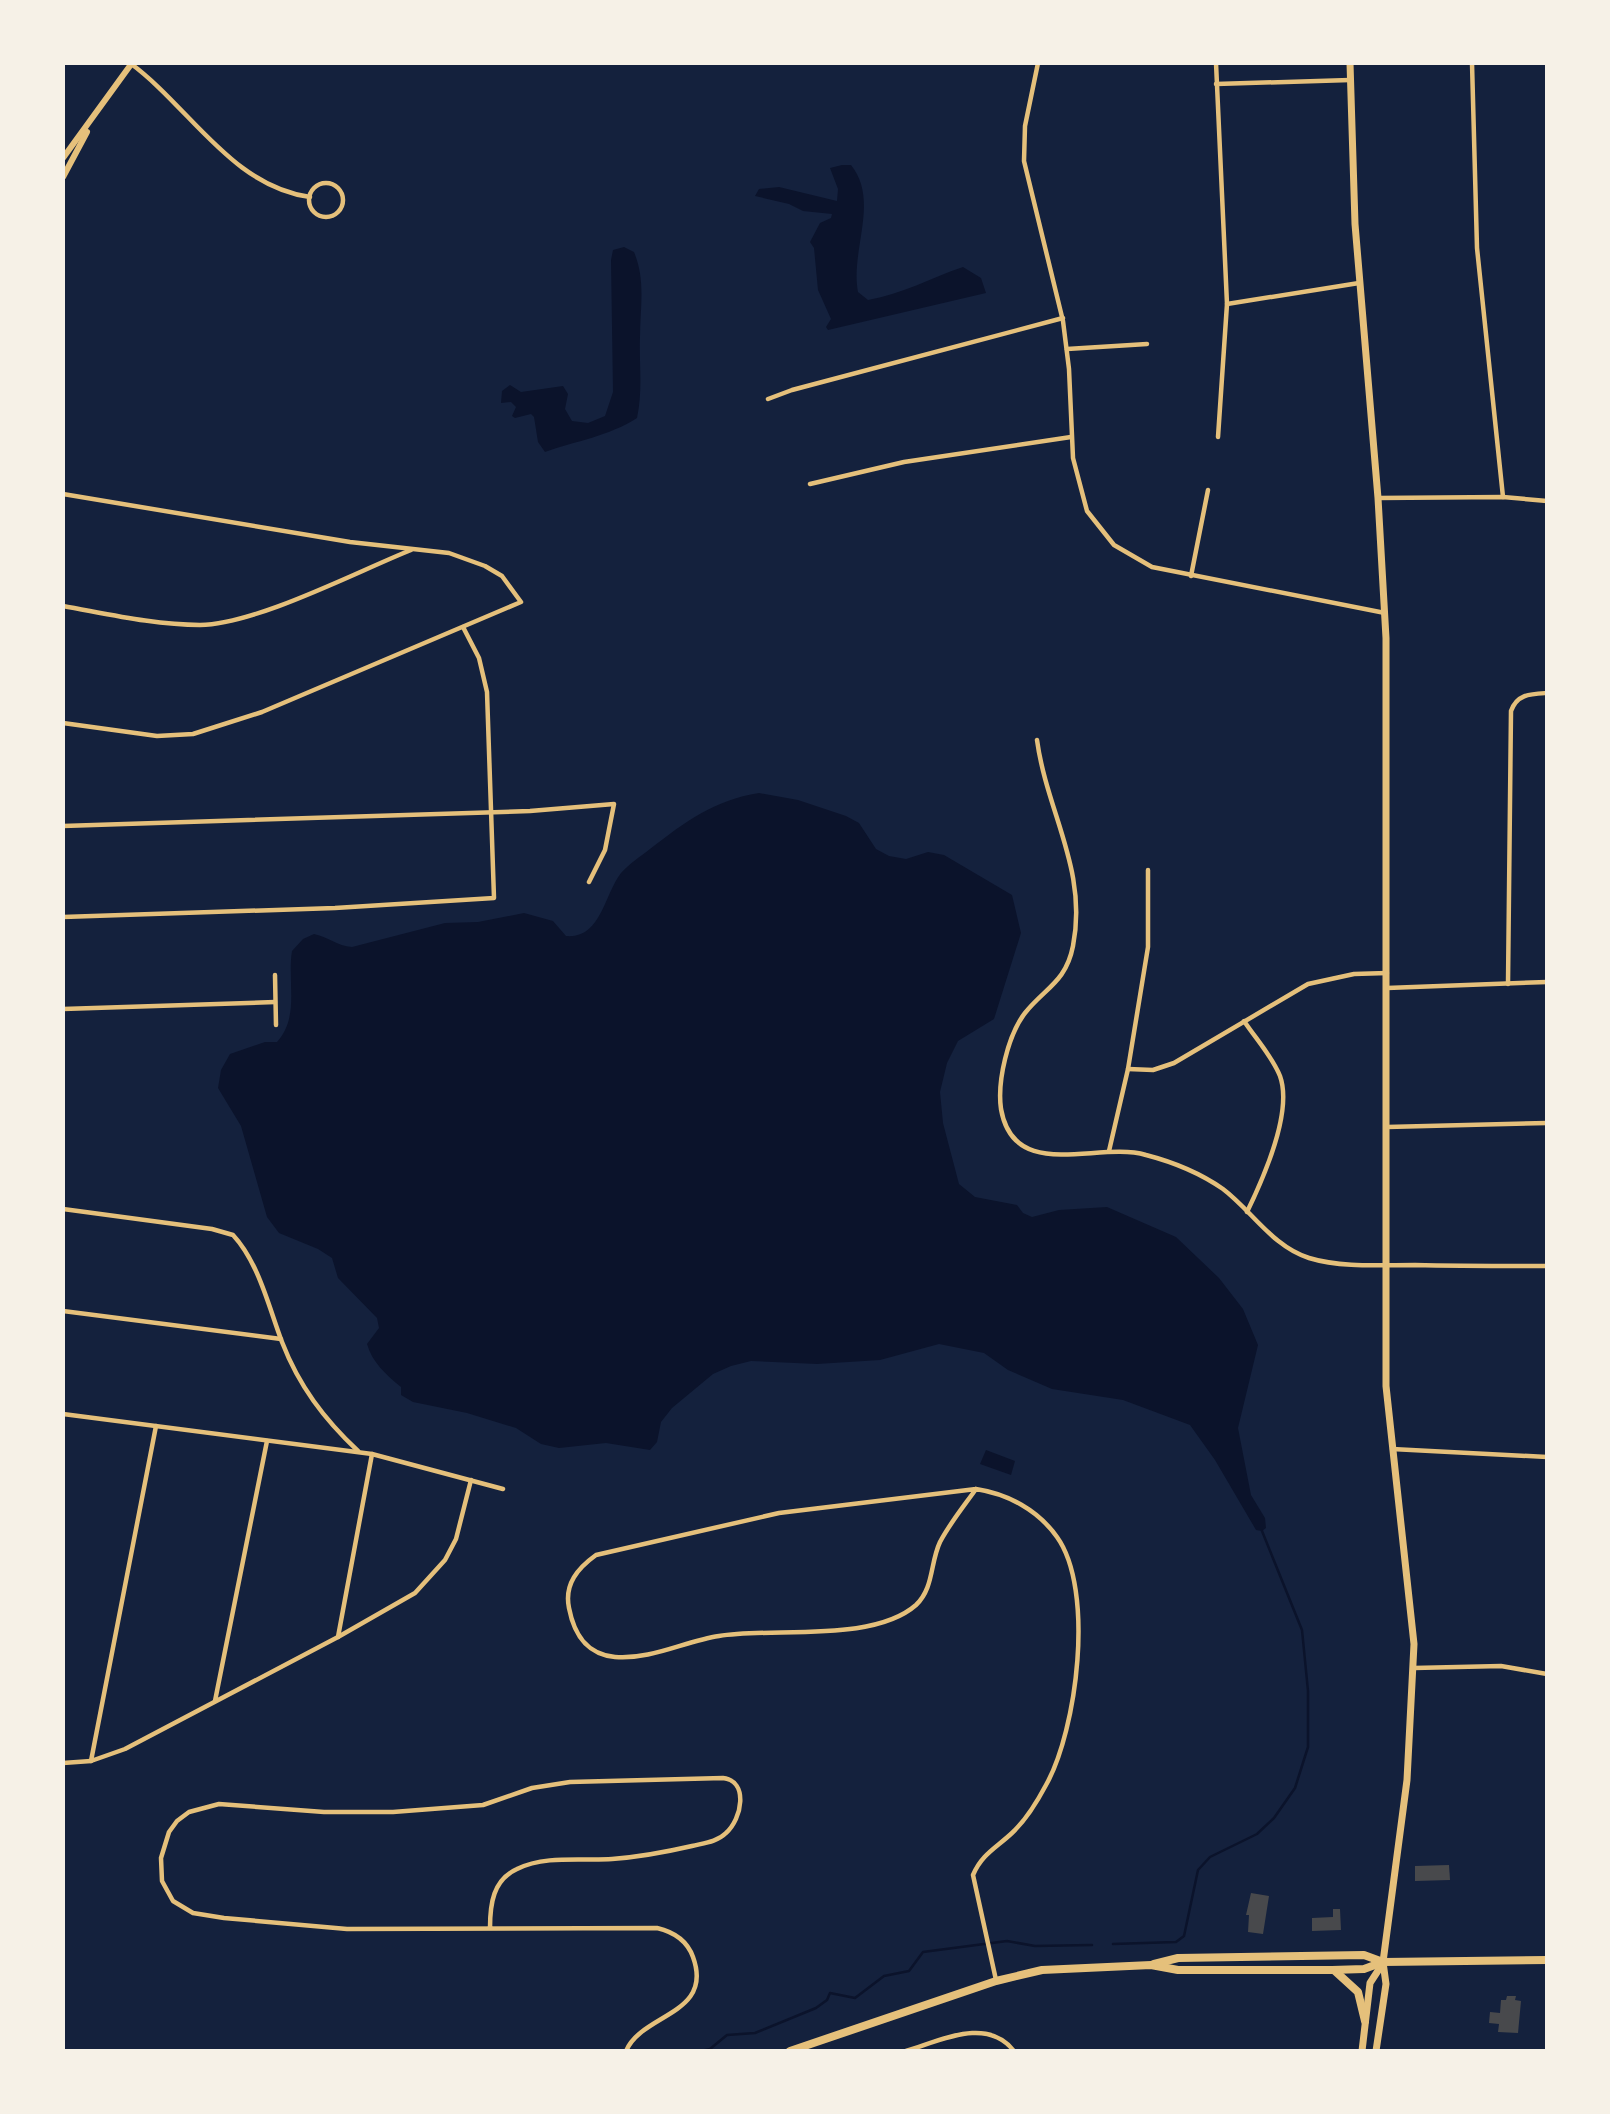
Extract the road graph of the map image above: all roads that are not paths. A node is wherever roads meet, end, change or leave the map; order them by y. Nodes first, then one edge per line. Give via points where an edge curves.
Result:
1 (131, 63) edge
2 (1038, 63) edge
3 (1216, 63) edge
4 (1350, 63) edge
5 (1472, 63) edge
6 (1350, 80) junction
7 (1216, 84) junction
8 (104, 103) junction
9 (63, 158) edge
10 (63, 177) edge
11 (310, 197) junction
12 (1359, 283) junction
13 (1227, 304) junction
14 (1063, 318) junction
15 (1147, 344) dead end
16 (1067, 349) junction
17 (768, 400) dead end
18 (1071, 437) junction
19 (1218, 437) dead end
20 (810, 485) dead end
21 (1208, 490) dead end
22 (63, 494) edge
23 (1503, 497) junction
24 (1378, 498) junction
25 (1547, 501) edge
26 (414, 548) junction
27 (1191, 576) junction
28 (63, 606) edge
29 (1385, 613) junction
30 (463, 627) junction
31 (1547, 693) edge
32 (63, 723) edge
33 (1037, 740) dead end
34 (490, 812) junction
35 (63, 826) edge
36 (1148, 870) dead end
37 (589, 882) dead end
38 (63, 918) edge
39 (1387, 973) junction
40 (275, 975) dead end
41 (1547, 982) edge
42 (1508, 984) junction
43 (1387, 988) junction
44 (275, 1002) junction
45 (63, 1009) edge
46 (1244, 1021) junction
47 (276, 1025) dead end
48 (1128, 1069) junction
49 (1547, 1123) edge
50 (1387, 1127) junction
51 (1109, 1151) junction
52 (63, 1209) edge
53 (1247, 1212) junction
54 (1386, 1265) junction
55 (1547, 1266) edge
56 (63, 1311) edge
57 (281, 1339) junction
58 (63, 1414) edge
59 (156, 1426) junction
60 (267, 1441) junction
61 (1392, 1449) junction
62 (359, 1452) junction
63 (372, 1454) junction
64 (1547, 1457) edge
65 (471, 1480) junction
66 (503, 1489) dead end
67 (976, 1489) junction
68 (338, 1637) junction
69 (1414, 1668) junction
70 (1547, 1674) edge
71 (215, 1701) junction
72 (91, 1761) junction
73 (63, 1763) edge
74 (490, 1928) junction
75 (1547, 1960) edge
76 (1383, 1962) junction
77 (1151, 1965) junction
78 (1332, 1970) junction
79 (996, 1981) junction
80 (1365, 2021) junction
81 (626, 2051) edge
82 (790, 2051) edge
83 (906, 2051) edge
84 (1014, 2051) edge
85 (1362, 2051) edge
86 (1376, 2051) edge

1 - 8 street
1 - 11 street via 165,90 232,161 285,192
2 - 14 street via 1025,126 1024,161
3 - 7 street
4 - 6 main road
5 - 23 street via 1477,248
6 - 7 street
6 - 12 main road
7 - 13 street
8 - 9 street
8 - 10 street
11 - 11 street via 312,209 322,217 335,214 342,203 341,194 331,184 319,185
12 - 13 street
12 - 24 main road
13 - 19 street
14 - 16 street
14 - 17 street
15 - 16 street
16 - 18 street
18 - 20 street via 904,462
18 - 27 street via 1075,476 1087,511 1106,537 1124,553 1152,567
21 - 27 street
22 - 26 street via 350,542
23 - 24 street
23 - 25 street
24 - 29 main road
26 - 28 street via 253,614 217,623 165,623
26 - 30 street via 485,566 502,576 522,602
27 - 29 street
29 - 39 main road
30 - 32 street via 261,712 194,734 157,736
30 - 34 street via 479,658 487,692
31 - 42 street via 1527,694 1517,699 1511,711
33 - 51 street via 1051,806 1076,876 1073,947 1060,978 1023,1016 1005,1062 1002,1109 1014,1137 1032,1153
34 - 35 street
34 - 37 street via 614,804 605,850
34 - 38 street via 494,898
36 - 48 street via 1148,947
39 - 43 main road
39 - 46 street via 1354,974 1308,984
40 - 44 street
41 - 42 street
42 - 43 street
43 - 50 main road
44 - 45 street
44 - 47 street
46 - 48 street via 1174,1063 1153,1070
46 - 53 street via 1272,1060 1284,1095 1283,1114
48 - 51 street
49 - 50 street
50 - 54 main road
51 - 53 street via 1142,1154 1189,1170 1223,1190
52 - 57 street via 233,1235
53 - 54 street via 1292,1251 1308,1258
54 - 55 street
54 - 61 main road via 1386,1386
56 - 57 street
57 - 62 street via 321,1413
58 - 59 street
59 - 60 street
59 - 72 street
60 - 62 street
60 - 71 street
61 - 64 street
61 - 69 main road via 1411,1600
62 - 63 street
63 - 65 street
63 - 68 street
65 - 66 street
65 - 68 street via 456,1539 429,1580 398,1605
67 - 67 street via 940,1542 926,1592 900,1615 822,1632 718,1636 644,1655 615,1657 585,1646 574,1628 567,1599 571,1580 596,1555 779,1513
67 - 79 street via 996,1492 1023,1505 1058,1539 1070,1566 1077,1621 1074,1687 1058,1759 1028,1814 979,1860 973,1875
68 - 71 street
69 - 70 street via 1502,1666
69 - 76 main road via 1406,1789
71 - 72 street via 125,1749
72 - 73 street
74 - 74 street via 492,1898 505,1876 515,1870 540,1862 644,1855 709,1842 729,1831 735,1820 741,1792 738,1784 723,1778 570,1782 532,1788 483,1805 393,1812 219,1804 189,1812 169,1832 164,1845 160,1871 166,1891 181,1908 193,1913 347,1929
74 - 81 street via 657,1928 677,1934 695,1963 693,1990 676,2012 646,2028
75 - 76 main road
76 - 77 main road via 1364,1955 1328,1955 1178,1958
76 - 78 main road via 1364,1969
76 - 80 main road via 1370,1983
76 - 86 main road via 1386,1984
77 - 78 main road via 1178,1970
77 - 79 main road via 1066,1967
78 - 80 main road via 1358,1992
79 - 82 main road
80 - 85 main road
83 - 84 street via 981,2032 1006,2041

